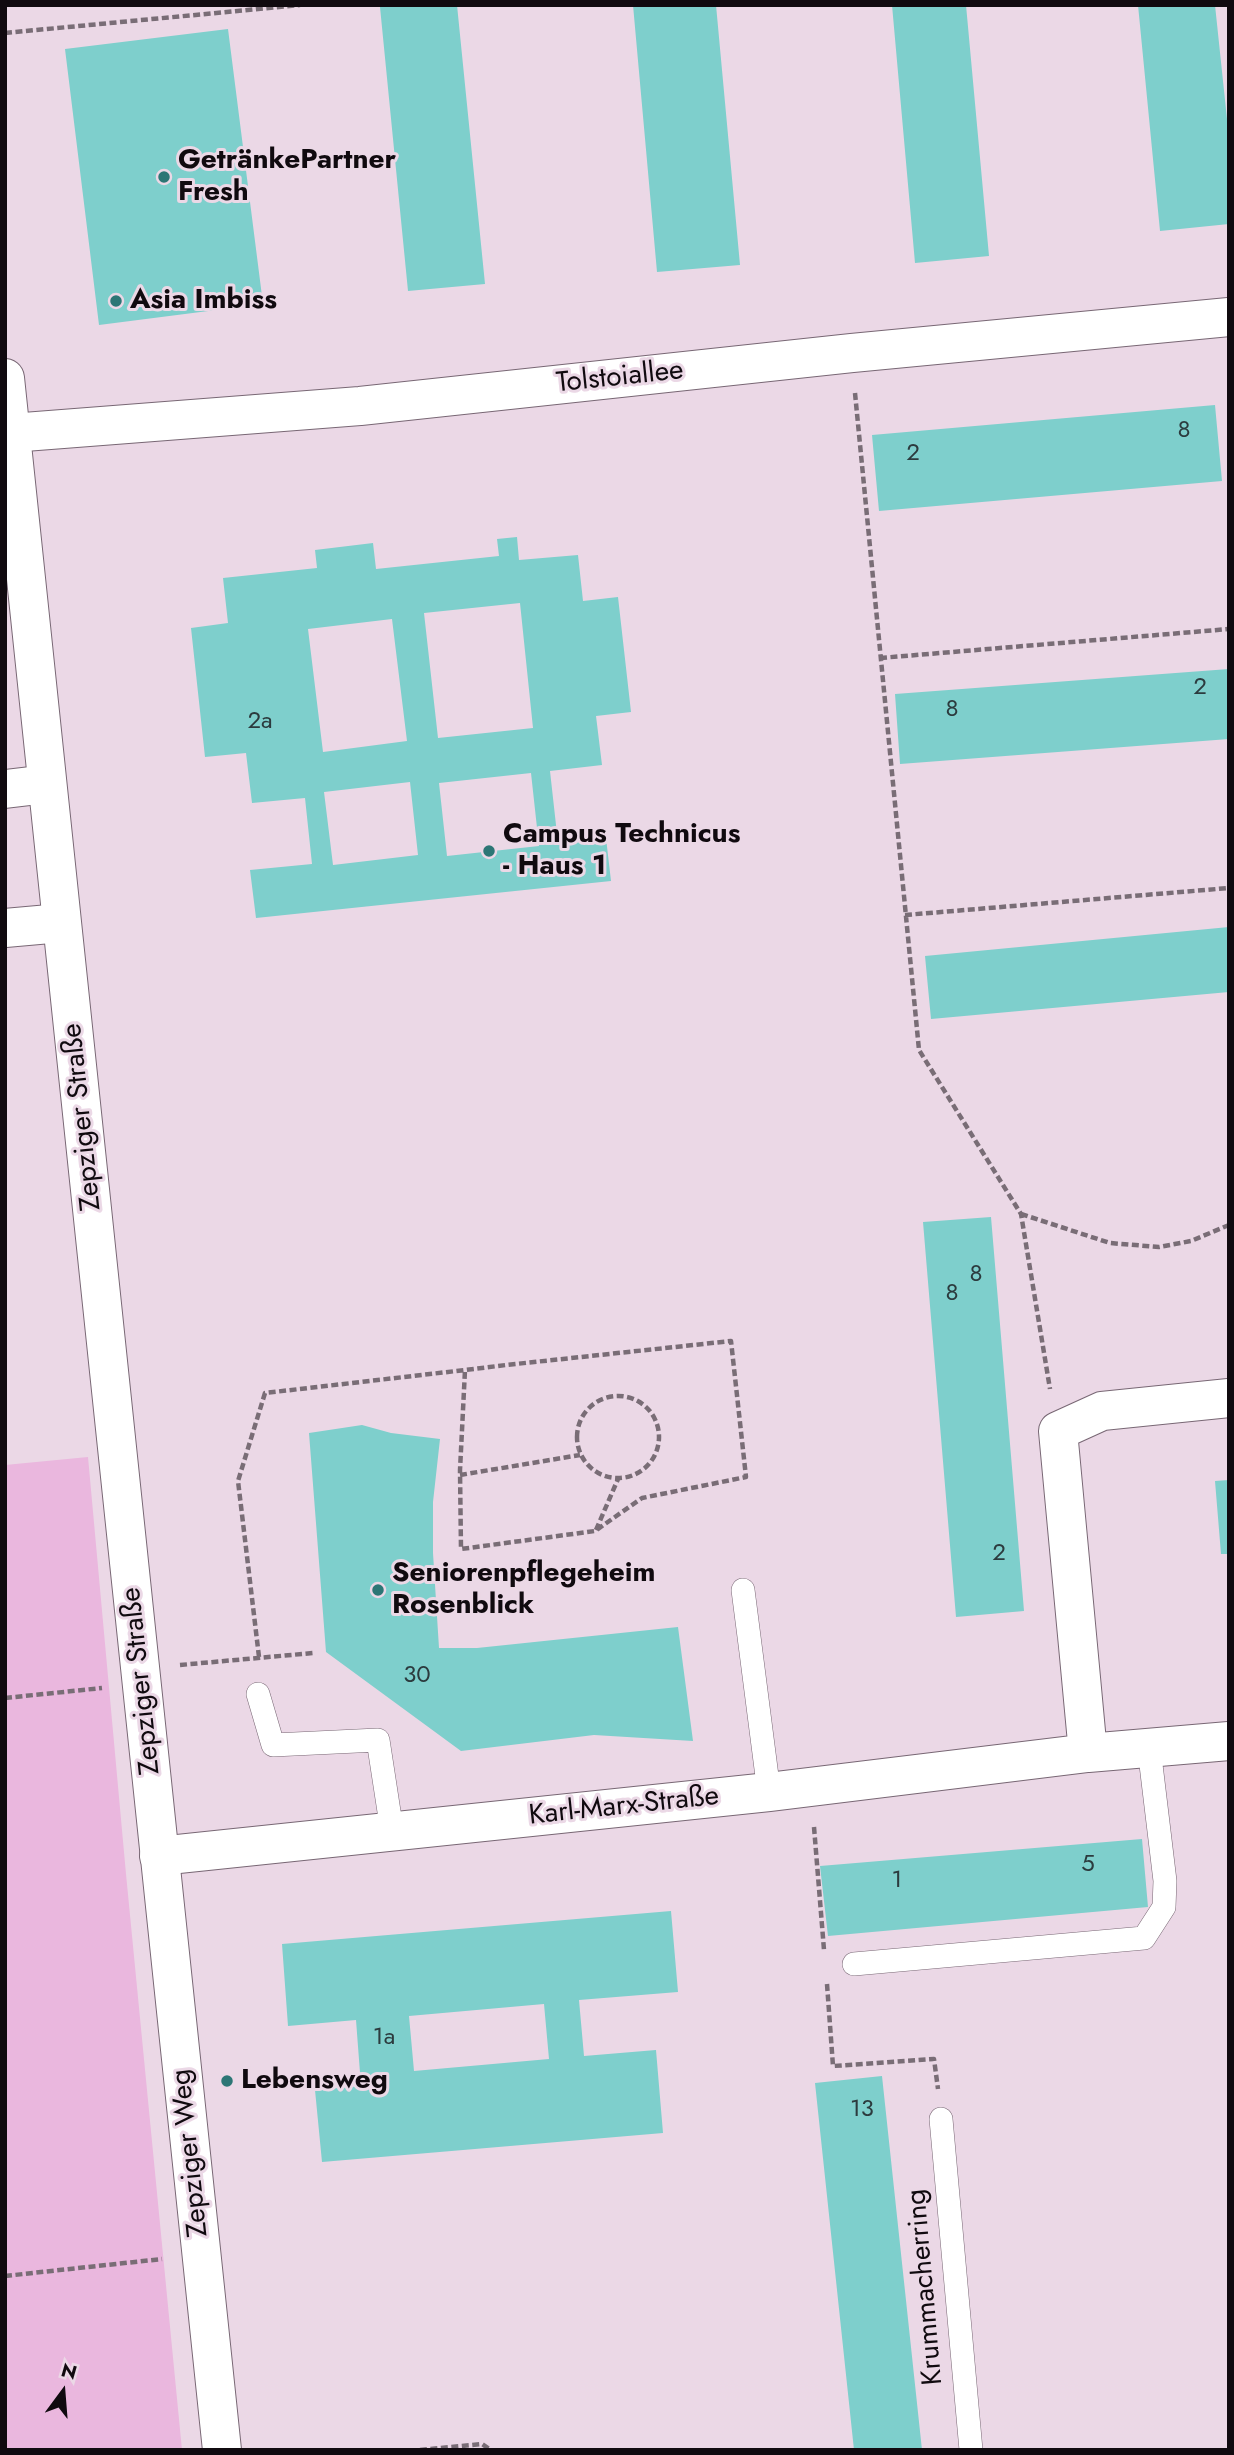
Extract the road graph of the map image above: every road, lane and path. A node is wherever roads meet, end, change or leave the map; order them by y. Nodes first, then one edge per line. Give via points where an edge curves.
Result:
1 (300, 5) edge
2 (5, 33) edge
3 (1229, 317) edge
4 (852, 353) junction
5 (5, 378) edge
6 (11, 433) junction
7 (1229, 629) edge
8 (880, 658) junction
9 (47, 784) junction
10 (5, 789) edge
11 (1229, 888) edge
12 (905, 915) junction
13 (61, 923) junction
14 (5, 928) edge
15 (1021, 1214) junction
16 (1229, 1225) edge
17 (465, 1370) junction
18 (1229, 1398) edge
19 (1058, 1431) junction
20 (580, 1455) junction
21 (460, 1475) junction
22 (618, 1479) junction
23 (595, 1531) junction
24 (743, 1590) dead end
25 (313, 1653) dead end
26 (259, 1657) junction
27 (142, 1676) junction
28 (258, 1695) dead end
29 (5, 1698) edge
30 (1229, 1741) edge
31 (1149, 1748) junction
32 (1088, 1753) junction
33 (769, 1792) junction
34 (392, 1831) junction
35 (159, 1856) junction
36 (854, 1964) dead end
37 (941, 2119) dead end
38 (201, 2255) junction
39 (5, 2276) edge
40 (222, 2450) edge
41 (420, 2450) edge
42 (491, 2450) edge
43 (971, 2450) edge

1 - 2 path
3 - 4 street, Tolstoiallee
4 - 6 street, Tolstoiallee via 360,406
4 - 8 path
5 - 6 street, Zepziger Straße
6 - 9 street, Zepziger Straße
7 - 8 path
8 - 12 path
9 - 10 street
9 - 13 street, Zepziger Straße
11 - 12 path
12 - 15 path via 919,1050
13 - 14 street
13 - 27 street, Zepziger Straße
15 - 16 path via 1110,1243 1159,1247 1191,1241
15 - 19 path
17 - 21 path
17 - 23 path via 731,1341 746,1477 642,1498
17 - 26 path via 264,1393 238,1481
18 - 19 street via 1102,1411
19 - 32 street
20 - 21 path
20 - 22 path via 588,1466
20 - 22 path via 577,1427 595,1403 622,1396 641,1403 658,1426 657,1451 639,1473
21 - 23 path via 461,1549
22 - 23 path
24 - 33 lane
25 - 26 path
26 - 27 path
27 - 29 path
27 - 35 street, Zepziger Straße
28 - 34 lane via 273,1745 378,1740
30 - 31 street, Karl-Marx-Straße
31 - 32 street, Karl-Marx-Straße
31 - 36 lane via 1165,1881 1164,1907 1144,1938
32 - 33 street, Karl-Marx-Straße
33 - 34 street, Karl-Marx-Straße
34 - 35 street, Karl-Marx-Straße
35 - 38 street, Zepziger Weg
37 - 43 lane, Krummacherring
38 - 39 path
38 - 40 street, Zepziger Weg
41 - 42 path via 482,2444

